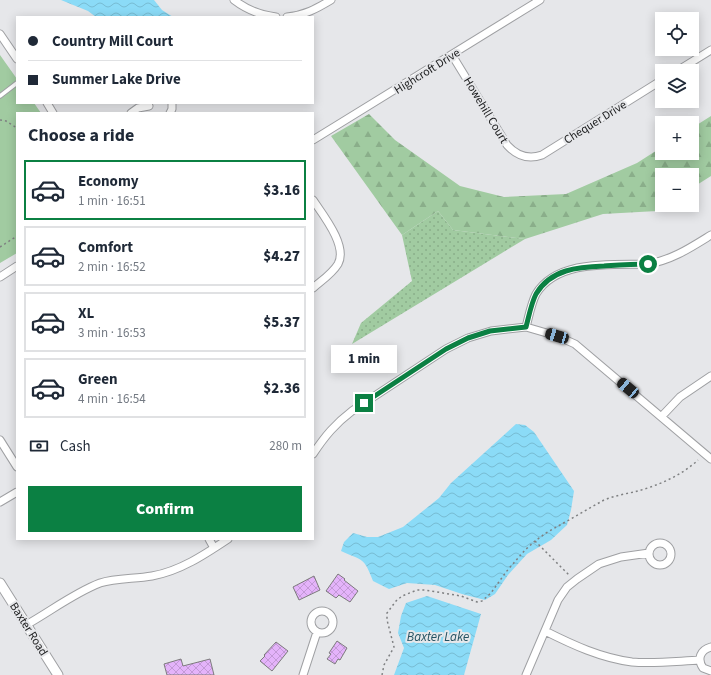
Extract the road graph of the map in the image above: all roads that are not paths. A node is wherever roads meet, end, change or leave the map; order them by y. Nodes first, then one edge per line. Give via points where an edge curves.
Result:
1 (234, 0) edge
2 (331, 0) edge
3 (540, 0) edge
4 (264, 16) edge
5 (297, 16) edge
6 (0, 34) edge
7 (711, 50) edge
8 (452, 55) junction
9 (16, 58) edge
10 (688, 64) edge
11 (16, 83) edge
12 (655, 84) edge
13 (0, 96) edge
14 (150, 107) edge
15 (132, 112) edge
16 (314, 139) edge
17 (526, 157) joint
18 (314, 202) edge
19 (711, 235) edge
20 (16, 267) edge
21 (0, 277) edge
22 (314, 287) edge
23 (526, 327) junction
24 (711, 376) edge
25 (662, 416) junction
26 (0, 440) edge
27 (314, 452) edge
28 (711, 459) edge
29 (16, 465) edge
30 (16, 493) edge
31 (0, 502) edge
32 (210, 540) edge
33 (226, 540) edge
34 (214, 548) junction
35 (649, 553) dead end
36 (0, 583) edge
37 (26, 625) junction
38 (545, 631) junction
39 (317, 632) dead end
40 (711, 647) edge
41 (700, 660) junction
42 (711, 672) edge
43 (58, 675) edge
44 (303, 675) edge
45 (526, 675) edge

1 - 4 street via 246,9
2 - 5 street
3 - 8 street, Highcroft Drive
6 - 9 street
7 - 10 street
8 - 16 street, Highcroft Drive
8 - 17 street, Howehill Court via 507,145
11 - 13 lane
12 - 17 street, Chequer Drive via 542,155
14 - 15 street via 138,108
18 - 22 street via 340,245 340,257 329,275
19 - 23 street via 675,256 648,264 579,267 564,271 553,277 537,294
20 - 21 street
23 - 25 street via 575,344
23 - 27 street via 490,331 446,349 347,415 326,434
24 - 25 street via 680,397
25 - 28 street
26 - 29 street
30 - 31 street
32 - 34 street
33 - 34 street
34 - 37 street via 193,562 166,572 103,583 86,589
35 - 38 street via 609,560 577,578 558,600
36 - 37 main road, Baxter Road
37 - 43 main road, Baxter Road
38 - 41 street via 571,644 615,659 634,662
38 - 45 street
39 - 44 street
40 - 41 street via 701,653
41 - 42 street via 704,668

